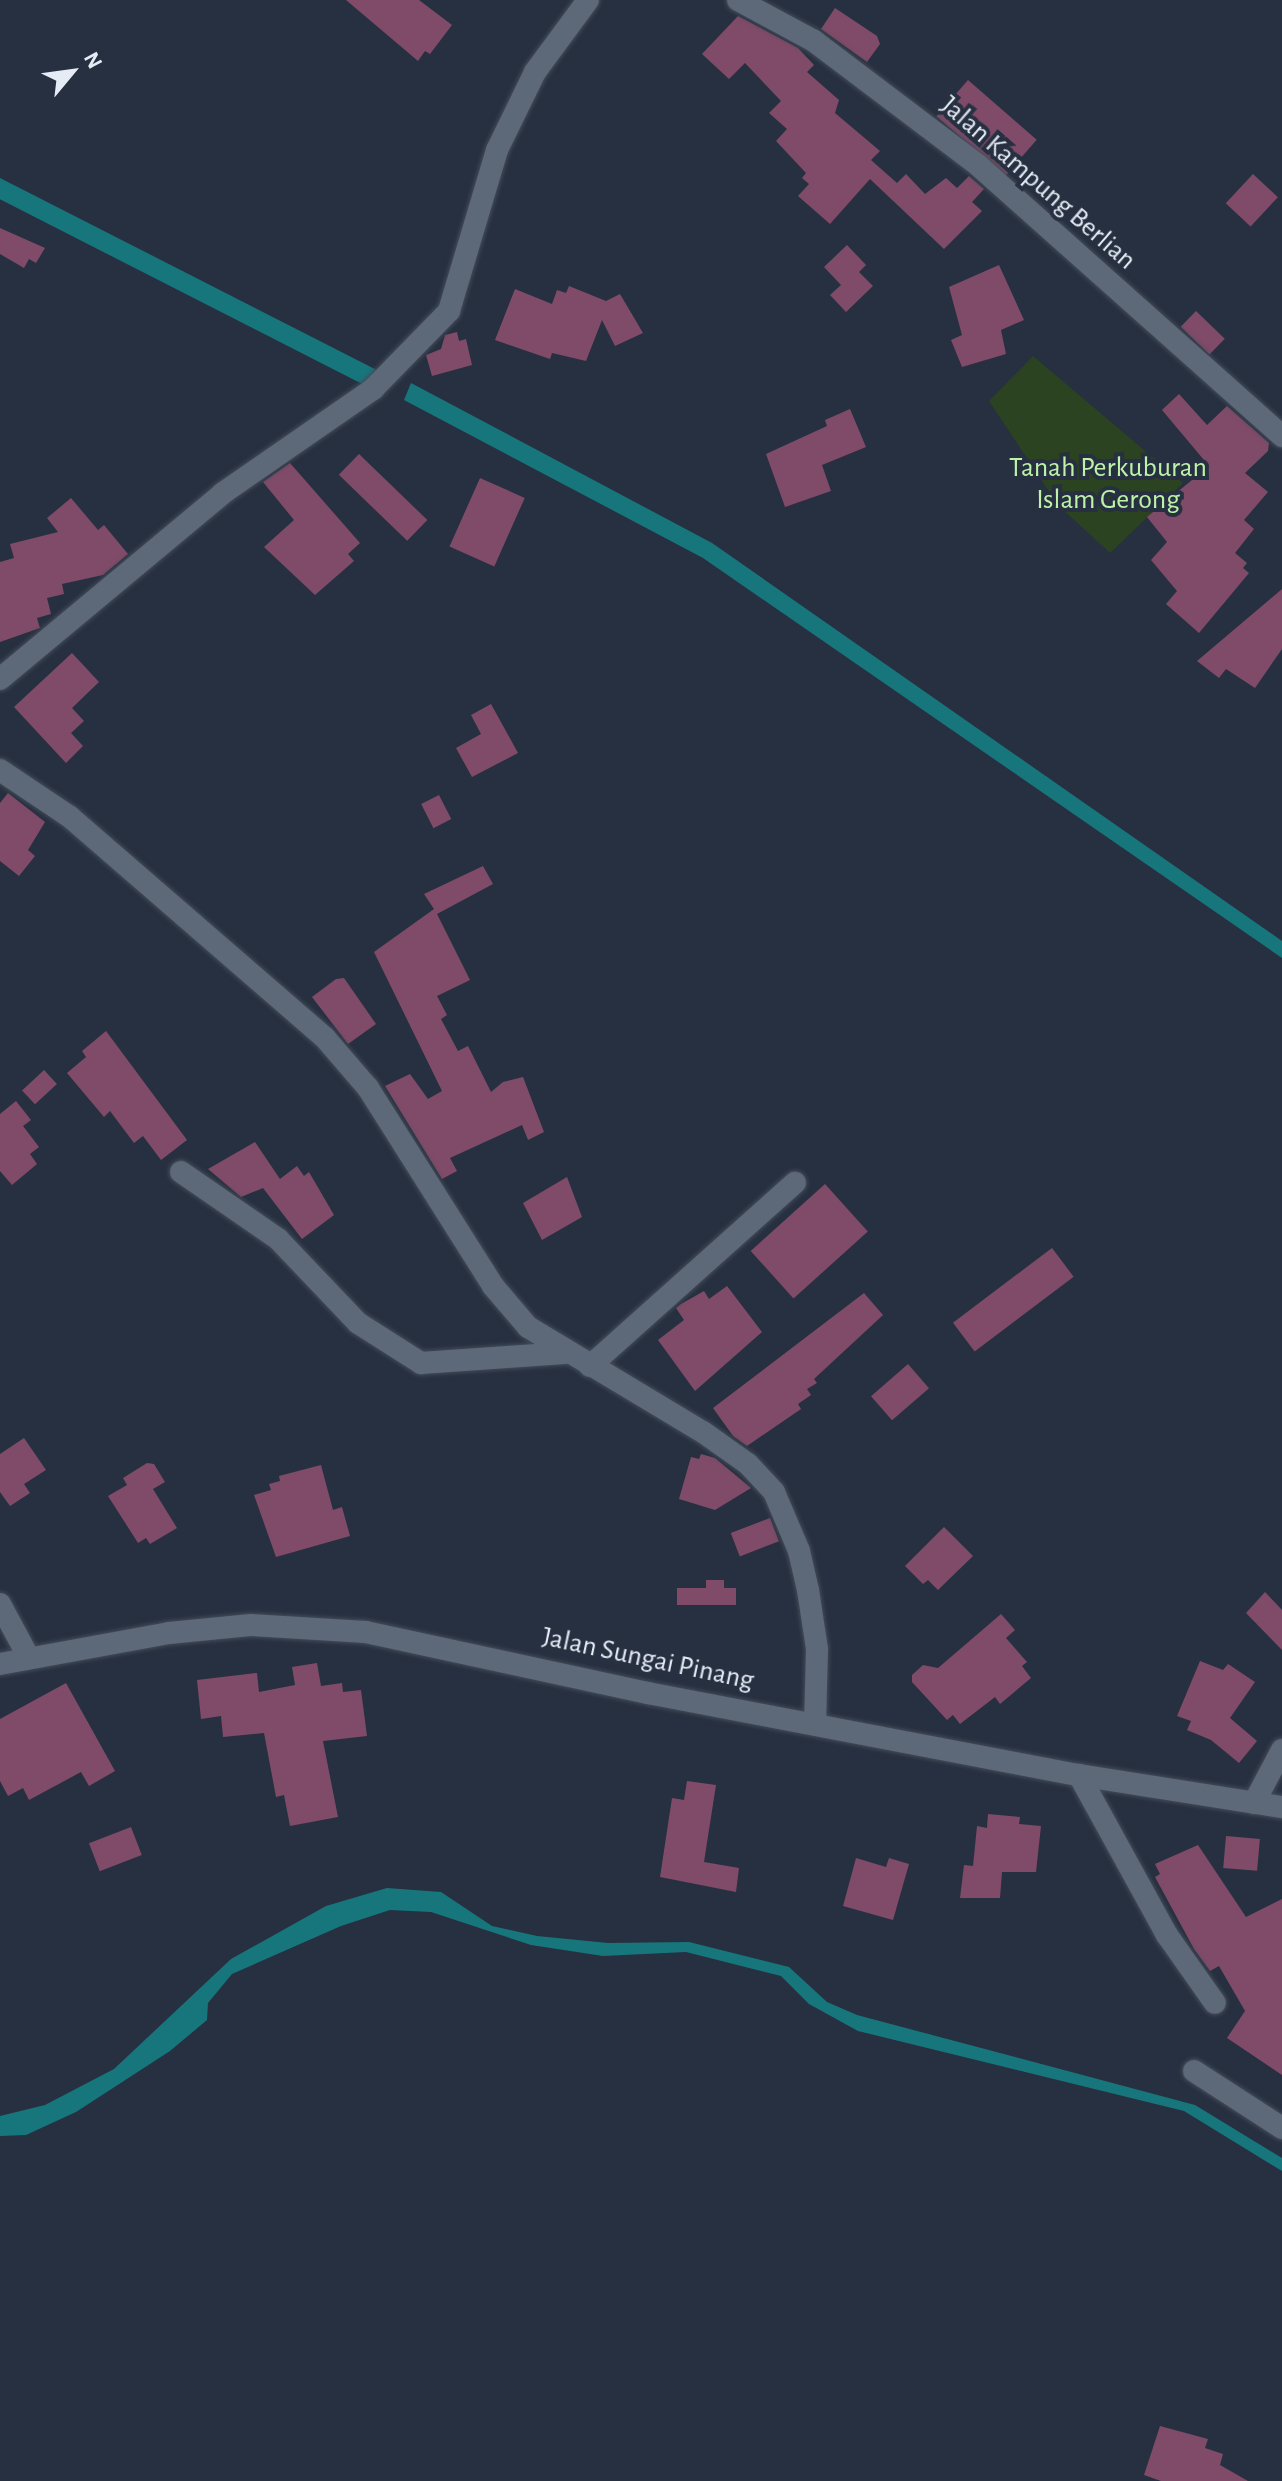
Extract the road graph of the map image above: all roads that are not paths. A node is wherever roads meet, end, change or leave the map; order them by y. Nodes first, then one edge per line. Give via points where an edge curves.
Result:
1 (588, 0) edge
2 (738, 0) edge
3 (1282, 436) edge
4 (3, 672) edge
5 (0, 770) edge
6 (181, 1172) dead end
7 (795, 1183) dead end
8 (565, 1353) junction
9 (590, 1366) junction
10 (0, 1604) edge
11 (29, 1658) junction
12 (0, 1664) edge
13 (815, 1723) junction
14 (1282, 1750) edge
15 (1079, 1775) junction
16 (1254, 1803) junction
17 (1282, 1807) edge
18 (1215, 2003) dead end
19 (1194, 2071) dead end
20 (1282, 2128) edge

1 - 4 street via 535,72 497,150 449,311 373,389 223,493
2 - 3 street, Jalan Kampung Berlian via 814,41 979,166
5 - 8 street via 70,817 325,1038 368,1088 511,1309
6 - 8 street via 267,1230 358,1323 421,1363
7 - 9 street
8 - 9 street
9 - 13 street via 703,1432 748,1464 774,1492 799,1551 808,1590 817,1649
10 - 11 street
11 - 12 street, Jalan Sungai Pinang
11 - 13 street, Jalan Sungai Pinang via 251,1625 366,1632
13 - 15 street, Jalan Sungai Pinang
14 - 16 street
15 - 16 street, Jalan Sungai Pinang
15 - 18 street via 1167,1935
16 - 17 street, Jalan Sungai Pinang
19 - 20 street

